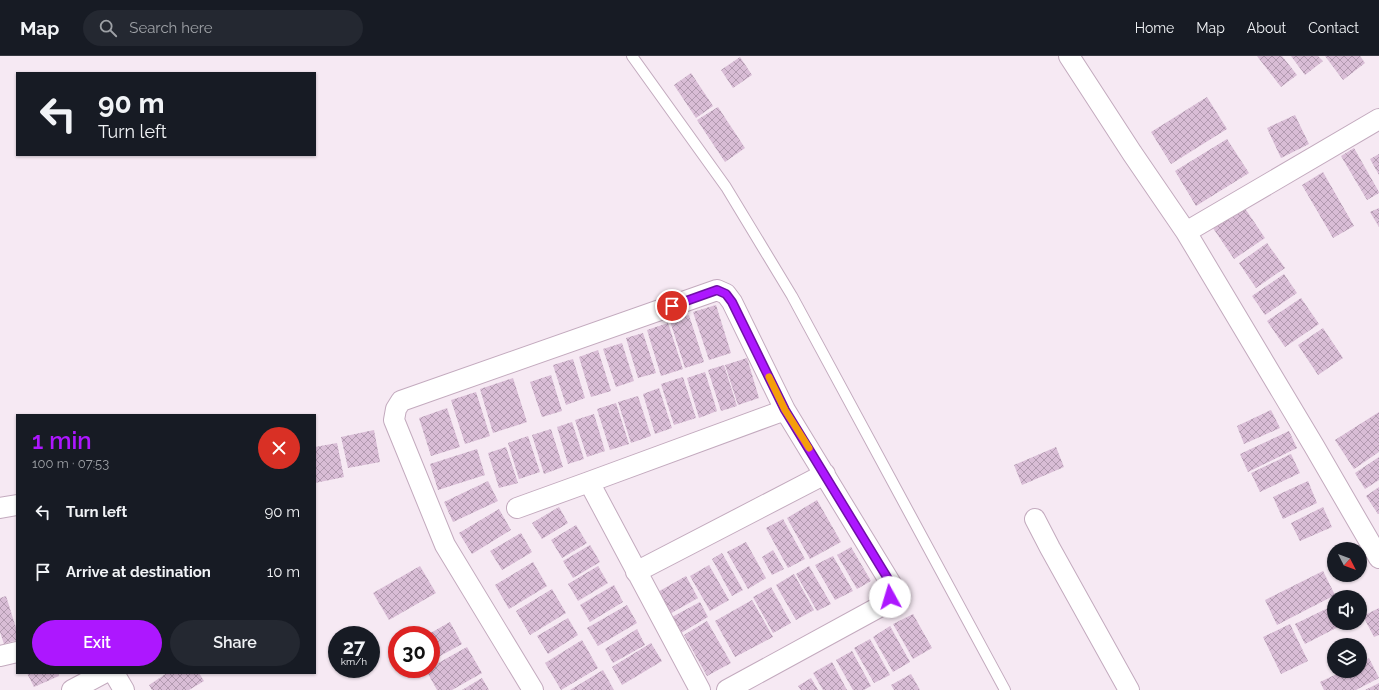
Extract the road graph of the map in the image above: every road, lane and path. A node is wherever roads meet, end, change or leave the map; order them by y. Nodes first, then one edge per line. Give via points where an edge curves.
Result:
1 (632, 56) edge
2 (1069, 56) edge
3 (1379, 119) edge
4 (1186, 232) junction
5 (785, 410) junction
6 (825, 474) junction
7 (589, 482) junction
8 (16, 505) edge
9 (0, 508) edge
10 (517, 508) dead end
11 (1035, 519) dead end
12 (1379, 558) edge
13 (636, 572) junction
14 (16, 652) edge
15 (0, 656) edge
16 (102, 674) edge
17 (115, 674) edge
18 (72, 690) edge
19 (124, 690) edge
20 (533, 690) edge
21 (700, 690) edge
22 (727, 690) edge
23 (1006, 690) edge
24 (1129, 690) edge

1 - 23 lane via 726,187 792,296
2 - 4 street
3 - 4 street
4 - 12 street
5 - 6 street
5 - 7 street
5 - 20 street via 732,302 726,294 717,290 401,401 394,420 445,545
6 - 13 street
6 - 22 street via 893,587 890,597 881,606
7 - 10 street
7 - 13 street
8 - 9 street
11 - 24 street
13 - 21 street
14 - 15 street
16 - 18 street
17 - 19 street

